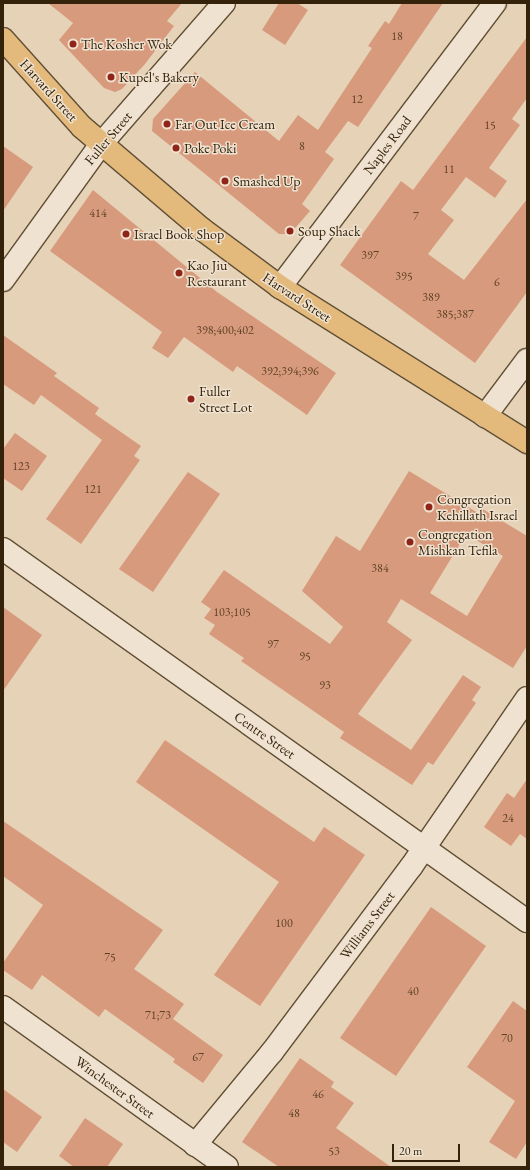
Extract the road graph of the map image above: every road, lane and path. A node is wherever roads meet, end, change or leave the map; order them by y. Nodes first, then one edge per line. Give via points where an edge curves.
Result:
1 (224, 3) edge
2 (495, 3) edge
3 (3, 39) edge
4 (101, 144) junction
5 (3, 280) edge
6 (280, 287) junction
7 (527, 360) edge
8 (485, 416) junction
9 (527, 442) edge
10 (3, 549) edge
11 (527, 698) edge
12 (424, 849) junction
13 (527, 921) edge
14 (3, 1007) edge
15 (196, 1145) junction
16 (227, 1167) edge

1 - 4 street, Fuller Street
2 - 6 street, Naples Road
3 - 4 main road, Harvard Street via 82,127
4 - 5 street, Fuller Street
4 - 6 main road, Harvard Street via 203,230
6 - 8 main road, Harvard Street
7 - 8 street
8 - 9 main road, Harvard Street
10 - 12 street, Centre Street
11 - 12 street, Williams Street
12 - 13 street, Centre Street
12 - 15 street, Williams Street via 272,1052
14 - 15 street, Winchester Street
15 - 16 street, Winchester Street

